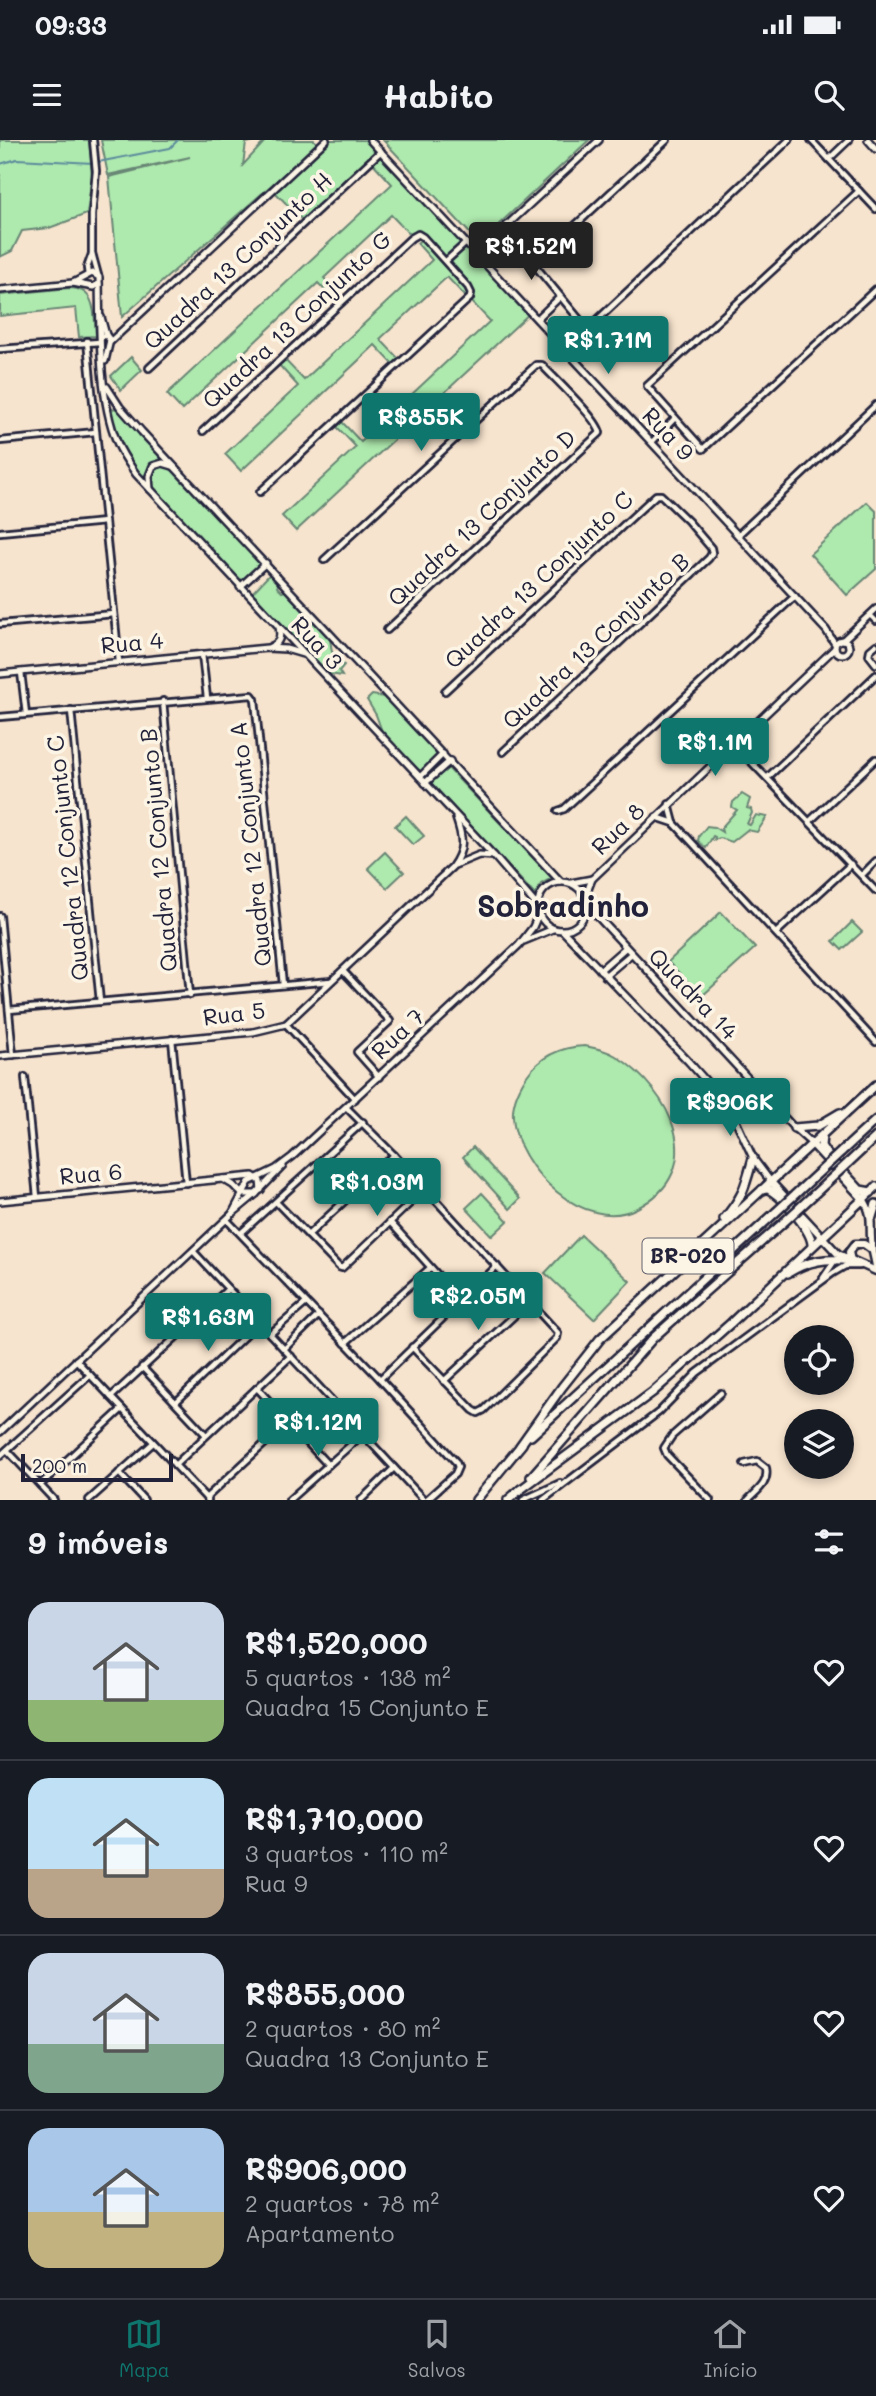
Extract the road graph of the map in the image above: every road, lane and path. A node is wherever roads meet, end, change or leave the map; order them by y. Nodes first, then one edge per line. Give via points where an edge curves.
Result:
1 (93, 140) edge
2 (326, 140) edge
3 (370, 140) edge
4 (599, 140) edge
5 (667, 140) edge
6 (789, 140) edge
7 (811, 140) edge
8 (849, 140) edge
9 (868, 140) edge
10 (876, 149) edge
11 (381, 151) junction
12 (829, 159) junction
13 (859, 191) junction
14 (876, 209) edge
15 (466, 243) junction
16 (92, 253) junction
17 (476, 254) junction
18 (446, 261) junction
19 (97, 274) junction
20 (87, 275) junction
21 (73, 283) junction
22 (99, 284) junction
23 (90, 287) junction
24 (876, 289) edge
25 (0, 290) edge
26 (98, 298) junction
27 (559, 298) junction
28 (537, 319) junction
29 (105, 340) junction
30 (87, 341) junction
31 (0, 349) edge
32 (149, 368) dead end
33 (105, 385) junction
34 (876, 405) edge
35 (120, 407) junction
36 (109, 413) junction
37 (676, 418) junction
38 (203, 431) dead end
39 (96, 432) junction
40 (0, 441) edge
41 (652, 442) junction
42 (176, 467) junction
43 (150, 491) junction
44 (260, 492) dead end
45 (688, 521) joint
46 (105, 522) junction
47 (0, 532) edge
48 (738, 535) junction
49 (324, 560) dead end
50 (266, 563) junction
51 (240, 587) junction
52 (795, 596) junction
53 (876, 609) edge
54 (114, 614) junction
55 (870, 615) junction
56 (876, 621) edge
57 (0, 624) edge
58 (279, 627) junction
59 (826, 629) junction
60 (387, 630) dead end
61 (844, 641) junction
62 (876, 645) edge
63 (836, 648) junction
64 (267, 649) junction
65 (202, 654) junction
66 (303, 654) junction
67 (119, 662) junction
68 (876, 664) edge
69 (21, 672) junction
70 (0, 674) edge
71 (876, 674) edge
72 (445, 691) dead end
73 (207, 698) junction
74 (163, 701) junction
75 (71, 710) junction
76 (26, 715) junction
77 (0, 717) edge
78 (733, 742) junction
79 (503, 752) dead end
80 (443, 754) junction
81 (876, 760) edge
82 (450, 761) junction
83 (420, 777) junction
84 (768, 777) junction
85 (425, 783) junction
86 (669, 804) junction
87 (558, 811) dead end
88 (656, 817) junction
89 (456, 818) junction
90 (673, 821) junction
91 (810, 821) junction
92 (494, 856) junction
93 (876, 861) edge
94 (851, 864) junction
95 (452, 867) junction
96 (862, 875) junction
97 (592, 879) junction
98 (561, 882) junction
99 (570, 883) junction
100 (876, 891) edge
101 (585, 897) junction
102 (587, 905) junction
103 (538, 910) junction
104 (0, 916) edge
105 (553, 929) junction
106 (562, 931) junction
107 (776, 933) junction
108 (519, 945) junction
109 (625, 948) junction
110 (631, 954) junction
111 (343, 971) junction
112 (603, 973) junction
113 (332, 981) junction
114 (283, 985) junction
115 (190, 995) junction
116 (100, 1002) junction
117 (9, 1010) junction
118 (286, 1024) junction
119 (172, 1039) junction
120 (876, 1042) edge
121 (13, 1055) junction
122 (0, 1056) edge
123 (25, 1077) dead end
124 (379, 1077) junction
125 (876, 1084) edge
126 (355, 1099) junction
127 (346, 1107) junction
128 (876, 1119) edge
129 (363, 1122) junction
130 (794, 1128) junction
131 (822, 1135) junction
132 (876, 1137) edge
133 (812, 1144) junction
134 (394, 1155) junction
135 (292, 1157) junction
136 (753, 1158) junction
137 (257, 1177) junction
138 (223, 1180) junction
139 (771, 1182) junction
140 (186, 1183) junction
141 (425, 1189) junction
142 (762, 1190) junction
143 (874, 1190) edge
144 (259, 1192) junction
145 (856, 1192) junction
146 (242, 1194) junction
147 (37, 1197) junction
148 (863, 1199) junction
149 (0, 1200) edge
150 (276, 1202) junction
151 (876, 1204) edge
152 (856, 1206) junction
153 (232, 1214) junction
154 (872, 1217) junction
155 (227, 1220) junction
156 (390, 1222) junction
157 (241, 1233) junction
158 (308, 1235) junction
159 (822, 1237) junction
160 (701, 1245) junction
161 (811, 1247) junction
162 (193, 1251) junction
163 (872, 1251) junction
164 (837, 1257) junction
165 (851, 1261) junction
166 (497, 1266) junction
167 (862, 1266) junction
168 (430, 1268) junction
169 (876, 1269) edge
170 (775, 1281) junction
171 (818, 1284) junction
172 (228, 1289) junction
173 (461, 1301) junction
174 (530, 1301) junction
175 (306, 1303) junction
176 (319, 1315) junction
177 (258, 1322) junction
178 (270, 1334) junction
179 (345, 1343) junction
180 (412, 1347) junction
181 (284, 1349) junction
182 (290, 1356) junction
183 (76, 1360) junction
184 (142, 1367) junction
185 (90, 1375) junction
186 (380, 1379) junction
187 (444, 1381) junction
188 (257, 1388) junction
189 (721, 1393) dead end
190 (111, 1398) junction
191 (176, 1402) junction
192 (122, 1409) junction
193 (288, 1422) junction
194 (0, 1432) edge
195 (363, 1434) junction
196 (206, 1435) junction
197 (153, 1443) junction
198 (520, 1446) junction
199 (7, 1450) junction
200 (0, 1456) edge
201 (744, 1464) dead end
202 (175, 1465) junction
203 (328, 1465) junction
204 (394, 1468) junction
205 (119, 1473) junction
206 (568, 1480) junction
207 (40, 1485) junction
208 (520, 1490) junction
209 (207, 1499) edge
210 (531, 1499) edge
211 (54, 1500) edge
212 (89, 1500) edge
213 (144, 1500) edge
214 (289, 1500) edge
215 (361, 1500) edge
216 (425, 1500) edge
217 (476, 1500) edge
218 (508, 1500) edge
219 (523, 1500) edge
220 (543, 1500) edge
221 (710, 1500) edge
222 (748, 1500) edge

1 - 16 street
2 - 29 main road via 125,329
3 - 11 main road, Rua 9
4 - 17 main road
5 - 27 street via 536,262
6 - 27 street via 593,324 581,323
7 - 12 street
8 - 12 street
9 - 10 main road
11 - 15 main road, Rua 9
11 - 32 street, Quadra 13 Conjunto H
12 - 13 street
13 - 14 street
13 - 37 street via 647,386
15 - 17 main road, Rua 9
15 - 18 street
16 - 19 street
16 - 20 street
17 - 28 main road, Rua 9
18 - 38 street, Quadra 13 Conjunto G via 421,235 413,236
18 - 44 street via 468,287 470,298
19 - 20 main road
19 - 22 main road
20 - 21 main road
20 - 23 main road
21 - 23 main road
21 - 25 main road
22 - 23 main road
22 - 26 main road
23 - 26 main road
24 - 37 street via 703,449
26 - 29 main road
27 - 28 street
28 - 41 main road, Rua 9
29 - 30 street
29 - 33 main road, Rua 3
30 - 31 street
30 - 39 street
33 - 35 main road, Rua 3
33 - 36 main road, Rua 3
34 - 48 street
35 - 36 main road
35 - 42 main road, Rua 3
36 - 43 main road, Rua 3 via 121,451
37 - 41 street
39 - 40 street
39 - 46 street
41 - 48 main road, Rua 9
42 - 43 main road via 153,466
42 - 50 main road, Rua 3
43 - 51 main road, Rua 3
45 - 72 street, Quadra 13 Conjunto C via 656,495
45 - 79 street, Quadra 13 Conjunto B via 711,548 709,558
46 - 47 street
46 - 54 street
48 - 52 main road, Rua 9
49 - 60 street, Quadra 13 Conjunto D via 536,365 542,365 575,400 600,433
50 - 51 main road
50 - 80 main road, Rua 3
51 - 58 main road, Rua 3
52 - 59 main road, Rua 9
52 - 87 street
53 - 55 main road
54 - 57 street
54 - 67 street
55 - 56 street
55 - 61 main road
58 - 64 main road via 278,643
58 - 66 main road, Rua 3
59 - 61 main road
59 - 63 main road
61 - 63 main road
61 - 63 main road via 848,651
62 - 68 street via 869,652
63 - 78 main road, Rua 8
64 - 65 main road, Rua 4
64 - 66 main road, Rua 4
65 - 67 main road, Rua 4
65 - 73 street
66 - 83 main road, Rua 3
67 - 69 main road, Rua 4
69 - 70 main road, Rua 4
69 - 76 street
71 - 84 street
73 - 74 street
73 - 114 street, Quadra 12 Conjunto A via 249,693 255,699
74 - 75 street
74 - 115 street, Quadra 12 Conjunto B
75 - 76 street
75 - 116 street, Quadra 12 Conjunto C
76 - 77 street
78 - 84 street
78 - 86 main road, Rua 8
80 - 82 main road, Rua 3
80 - 83 main road
81 - 91 street
82 - 85 main road
82 - 98 main road, Rua 3
83 - 85 main road, Rua 3
84 - 91 street
85 - 89 main road, Rua 3
86 - 88 main road, Rua 8
86 - 90 street
88 - 90 street
88 - 97 main road, Rua 8
89 - 92 main road, Rua 3
89 - 95 main road via 463,844
90 - 107 street
91 - 94 street
92 - 95 main road via 472,857
92 - 103 main road, Rua 3
93 - 96 street
94 - 96 street
94 - 107 street
95 - 111 main road, Rua 5
96 - 100 street
97 - 99 main road, Rua 8
97 - 101 main road, Rua 8
98 - 99 main road
98 - 103 main road via 544,890
99 - 101 main road
101 - 102 main road
102 - 106 main road via 583,920
102 - 109 main road, Quadra 14
103 - 105 main road
103 - 108 main road, Rua 7
104 - 117 street
105 - 106 main road
105 - 108 main road
106 - 112 main road
107 - 120 street
108 - 124 main road, Rua 7
109 - 110 main road, Quadra 14
109 - 112 main road
110 - 112 main road
110 - 130 main road, Quadra 14
111 - 113 main road, Rua 5
111 - 124 street via 390,1021 357,1052
112 - 136 main road via 730,1108
113 - 114 street
113 - 118 main road, Rua 5
114 - 115 street
115 - 116 street
116 - 117 street
117 - 121 street
118 - 119 main road, Rua 5 via 253,1032
118 - 126 street
119 - 121 main road, Rua 5
119 - 140 street
121 - 122 main road, Rua 5
123 - 147 street
124 - 126 main road, Rua 7
125 - 130 highway via 835,1118 818,1126
125 - 131 highway, BR-020
126 - 127 main road, Rua 7
127 - 129 street
127 - 135 main road, Rua 7
128 - 198 highway, BR-020, bridge
129 - 134 street
129 - 150 street
130 - 133 main road, Quadra 14
131 - 133 highway, BR-020
131 - 143 highway via 822,1149 860,1190
132 - 208 highway, BR-020, bridge via 653,1338
133 - 139 highway, BR-020
133 - 145 main road
134 - 141 street
134 - 158 street
135 - 137 main road, Rua 7
135 - 144 main road, Rua 7
136 - 139 main road
136 - 160 highway via 740,1200
137 - 138 main road, Rua 6
137 - 144 main road
137 - 146 main road, Rua 7
138 - 140 main road, Rua 6
138 - 146 main road
139 - 142 highway, BR-020
139 - 159 main road
140 - 147 main road, Rua 6
141 - 156 street
141 - 166 street
142 - 160 highway, BR-020
142 - 161 highway via 771,1190 801,1222 812,1237
143 - 148 highway, BR-020
144 - 146 main road
144 - 153 main road, Rua 7
145 - 148 main road
145 - 152 highway
146 - 153 main road, Rua 7
147 - 149 main road, Rua 6
148 - 152 highway, BR-020
148 - 154 main road
150 - 157 street
150 - 158 street
151 - 154 highway
152 - 159 highway, BR-020
153 - 155 main road, Rua 7
154 - 163 main road
155 - 157 street
155 - 162 main road, Rua 7
156 - 158 street via 342,1268
156 - 168 street
157 - 175 street
159 - 161 highway, BR-020
159 - 164 main road
160 - 198 highway, BR-020 via 592,1349
161 - 170 highway, BR-020
162 - 172 street
162 - 183 main road, Rua 7
163 - 165 main road via 855,1244 849,1252
163 - 169 main road
164 - 165 highway
164 - 170 highway via 809,1262
164 - 171 street
165 - 167 main road
166 - 173 street
166 - 174 street
167 - 169 main road
167 - 171 street via 840,1268
168 - 173 street
168 - 179 street
170 - 208 highway, BR-020 via 653,1392
171 - 206 street via 697,1373 659,1412
172 - 177 street
172 - 184 street
173 - 180 street
174 - 187 street
174 - 187 street via 558,1333 556,1338 478,1413
175 - 176 street
175 - 178 street
176 - 179 street
176 - 181 street
177 - 178 street
177 - 191 street
178 - 181 street
179 - 186 street
180 - 186 street
180 - 187 street
181 - 182 street
182 - 188 street
182 - 195 street
183 - 185 street
183 - 194 main road, Rua 7
184 - 190 street
184 - 191 street
185 - 190 street
185 - 199 street
186 - 216 street via 458,1467
188 - 193 street
188 - 196 street
189 - 221 street via 664,1448
190 - 192 street
191 - 196 street
192 - 197 street
192 - 207 street
193 - 203 street
193 - 209 street
195 - 203 street
195 - 204 street
196 - 202 street
197 - 202 street
197 - 205 street
198 - 217 highway, BR-020
199 - 200 street
199 - 207 street
201 - 222 street via 757,1461 767,1473 763,1485
202 - 209 street
203 - 214 street
204 - 215 street
204 - 216 street
205 - 212 street
205 - 213 street
206 - 210 street
206 - 220 street
207 - 211 street
208 - 218 highway, BR-020
210 - 219 street

